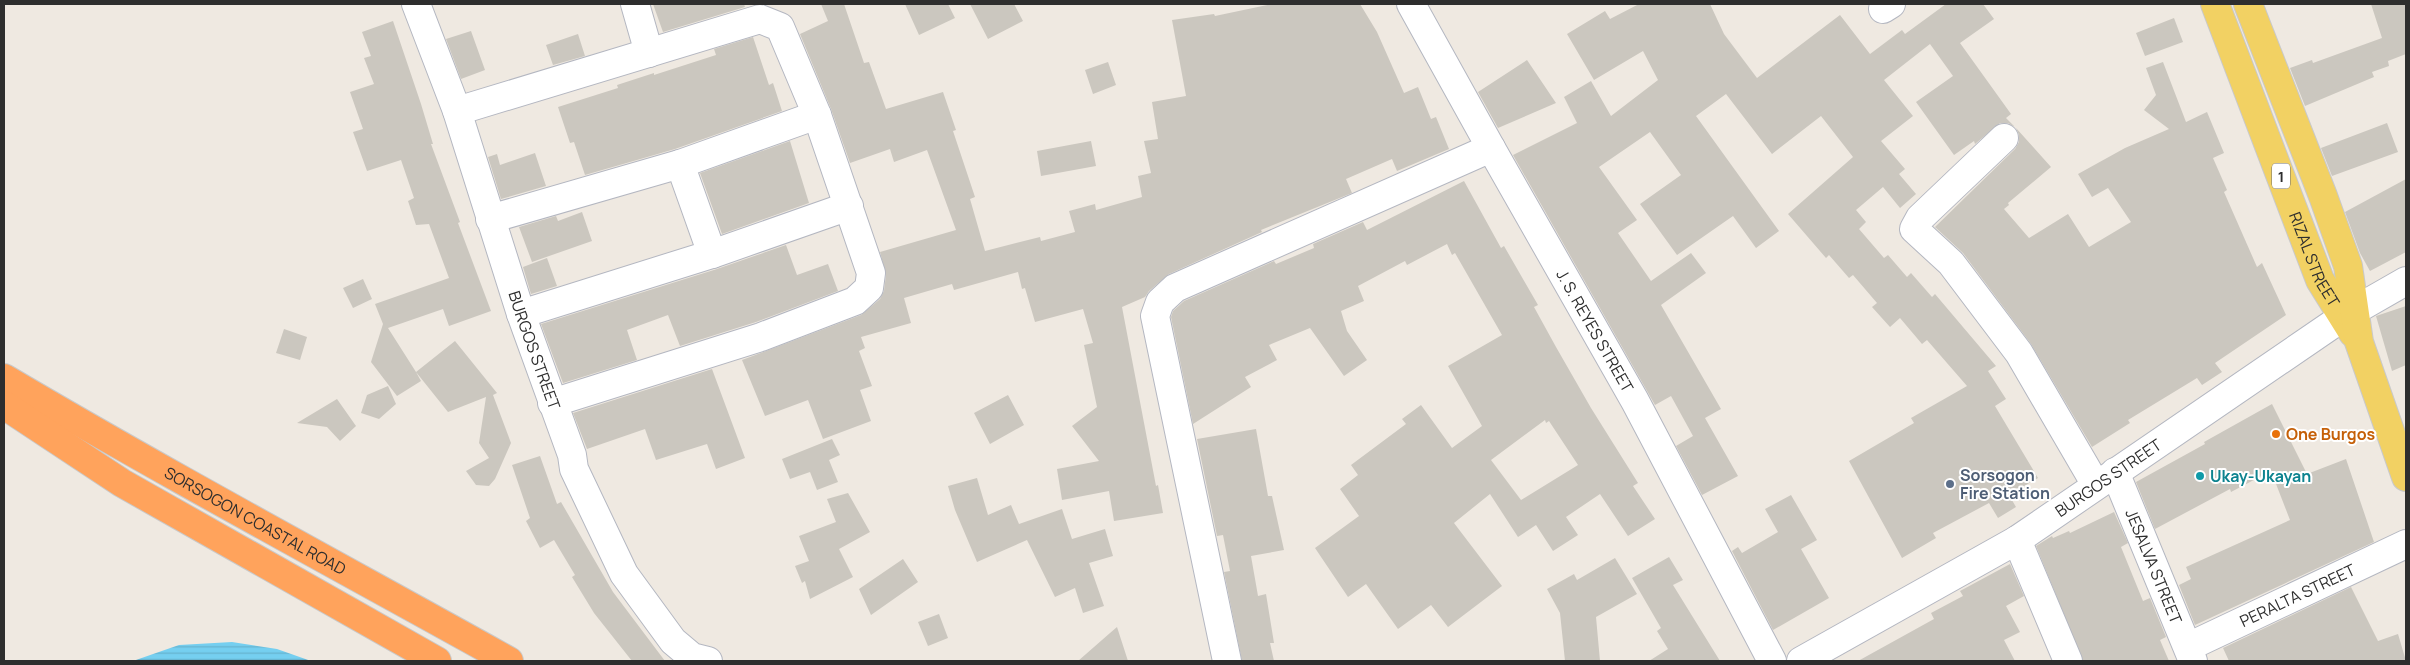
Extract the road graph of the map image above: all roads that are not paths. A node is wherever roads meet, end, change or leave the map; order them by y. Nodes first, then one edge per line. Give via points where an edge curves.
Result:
1 (416, 4) edge
2 (635, 4) edge
3 (1411, 4) edge
4 (2215, 4) edge
5 (2248, 4) edge
6 (649, 53) junction
7 (458, 111) junction
8 (817, 115) junction
9 (2004, 138) dead end
10 (1491, 148) junction
11 (680, 164) junction
12 (849, 206) junction
13 (490, 219) junction
14 (712, 254) junction
15 (2406, 281) edge
16 (521, 314) junction
17 (2349, 314) junction
18 (4, 378) edge
19 (552, 403) junction
20 (4, 406) edge
21 (2406, 477) edge
22 (2106, 478) junction
23 (2017, 540) junction
24 (2406, 544) edge
25 (2191, 654) edge
26 (437, 661) edge
27 (509, 661) edge
28 (708, 661) edge
29 (1227, 661) edge
30 (1772, 661) edge
31 (1801, 661) edge
32 (2068, 661) edge

1 - 7 street, BURGOS STREET
2 - 6 street
3 - 10 street, J. S. REYES STREET
4 - 17 main road, RIZAL STREET / 1 via 2320,280
5 - 17 main road, RIZAL STREET / 1 via 2345,257
6 - 7 street
6 - 8 street via 760,19 780,27
7 - 13 street, BURGOS STREET
8 - 11 street
8 - 12 street
9 - 22 street, JESALVA STREET via 1920,218 1914,229 1951,264 2019,353
10 - 29 street via 1175,288 1160,302 1155,316
10 - 30 street, J. S. REYES STREET via 1635,401
11 - 13 street
11 - 14 street
12 - 14 street
12 - 19 street via 871,273 869,288 855,301 761,337
13 - 16 street, BURGOS STREET
14 - 16 street
15 - 17 street, BURGOS STREET
16 - 19 street, BURGOS STREET
17 - 21 main road, RIZAL STREET / 1
17 - 22 street, BURGOS STREET
18 - 27 highway, SORSOGON COASTAL ROAD via 136,456
19 - 28 street, BURGOS STREET via 572,455 574,469 624,574 673,641 692,657
20 - 26 highway, SORSOGON COASTAL ROAD via 122,482
22 - 23 street, BURGOS STREET
22 - 25 street, JESALVA STREET
23 - 31 street, BURGOS STREET
23 - 32 street
24 - 25 street, PERALTA STREET

